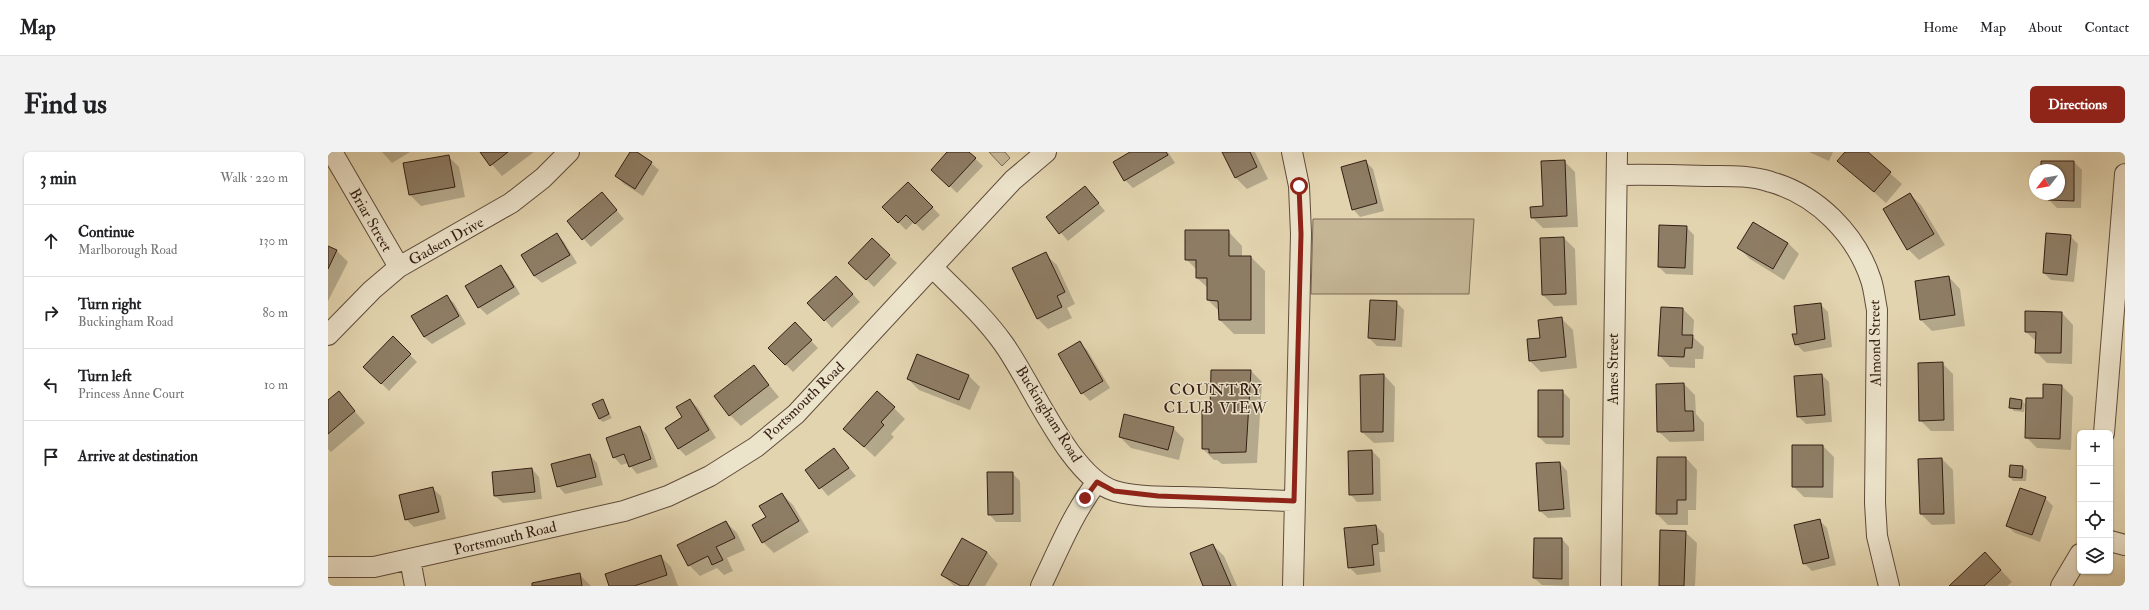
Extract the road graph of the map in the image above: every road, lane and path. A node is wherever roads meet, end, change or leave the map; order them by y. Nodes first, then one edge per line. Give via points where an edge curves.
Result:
1 (332, 152) edge
2 (569, 152) edge
3 (1046, 152) edge
4 (1292, 152) edge
5 (1617, 152) edge
6 (2125, 174) edge
7 (1617, 175) junction
8 (399, 267) junction
9 (933, 268) junction
10 (328, 334) edge
11 (2104, 430) edge
12 (1097, 482) junction
13 (1294, 501) junction
14 (2113, 542) edge
15 (2125, 545) edge
16 (410, 559) junction
17 (2077, 559) edge
18 (328, 567) edge
19 (415, 586) edge
20 (1041, 586) edge
21 (1293, 586) edge
22 (1611, 586) edge
23 (1889, 586) edge
24 (2061, 586) edge

1 - 8 street, Briar Street
2 - 8 street, Gadsen Drive via 543,178 511,203
3 - 9 street, Portsmouth Road via 1014,180
4 - 13 street via 1299,186 1301,234
5 - 7 street, Ames Street
6 - 11 street
7 - 22 street, Ames Street
7 - 23 street, Almond Street via 1743,177 1770,181 1804,196 1825,212 1862,257 1872,281 1876,310 1875,503 1879,548
8 - 10 street, Gadsen Drive
9 - 12 street, Buckingham Road via 1003,342 1061,440
9 - 16 street, Portsmouth Road via 796,414 756,447 710,476 668,496 624,511
12 - 13 street, Buckingham Road via 1114,491 1158,496
12 - 20 street via 1075,516
13 - 21 street
14 - 15 street
16 - 18 street, Portsmouth Road via 374,566
16 - 19 street
17 - 24 street

